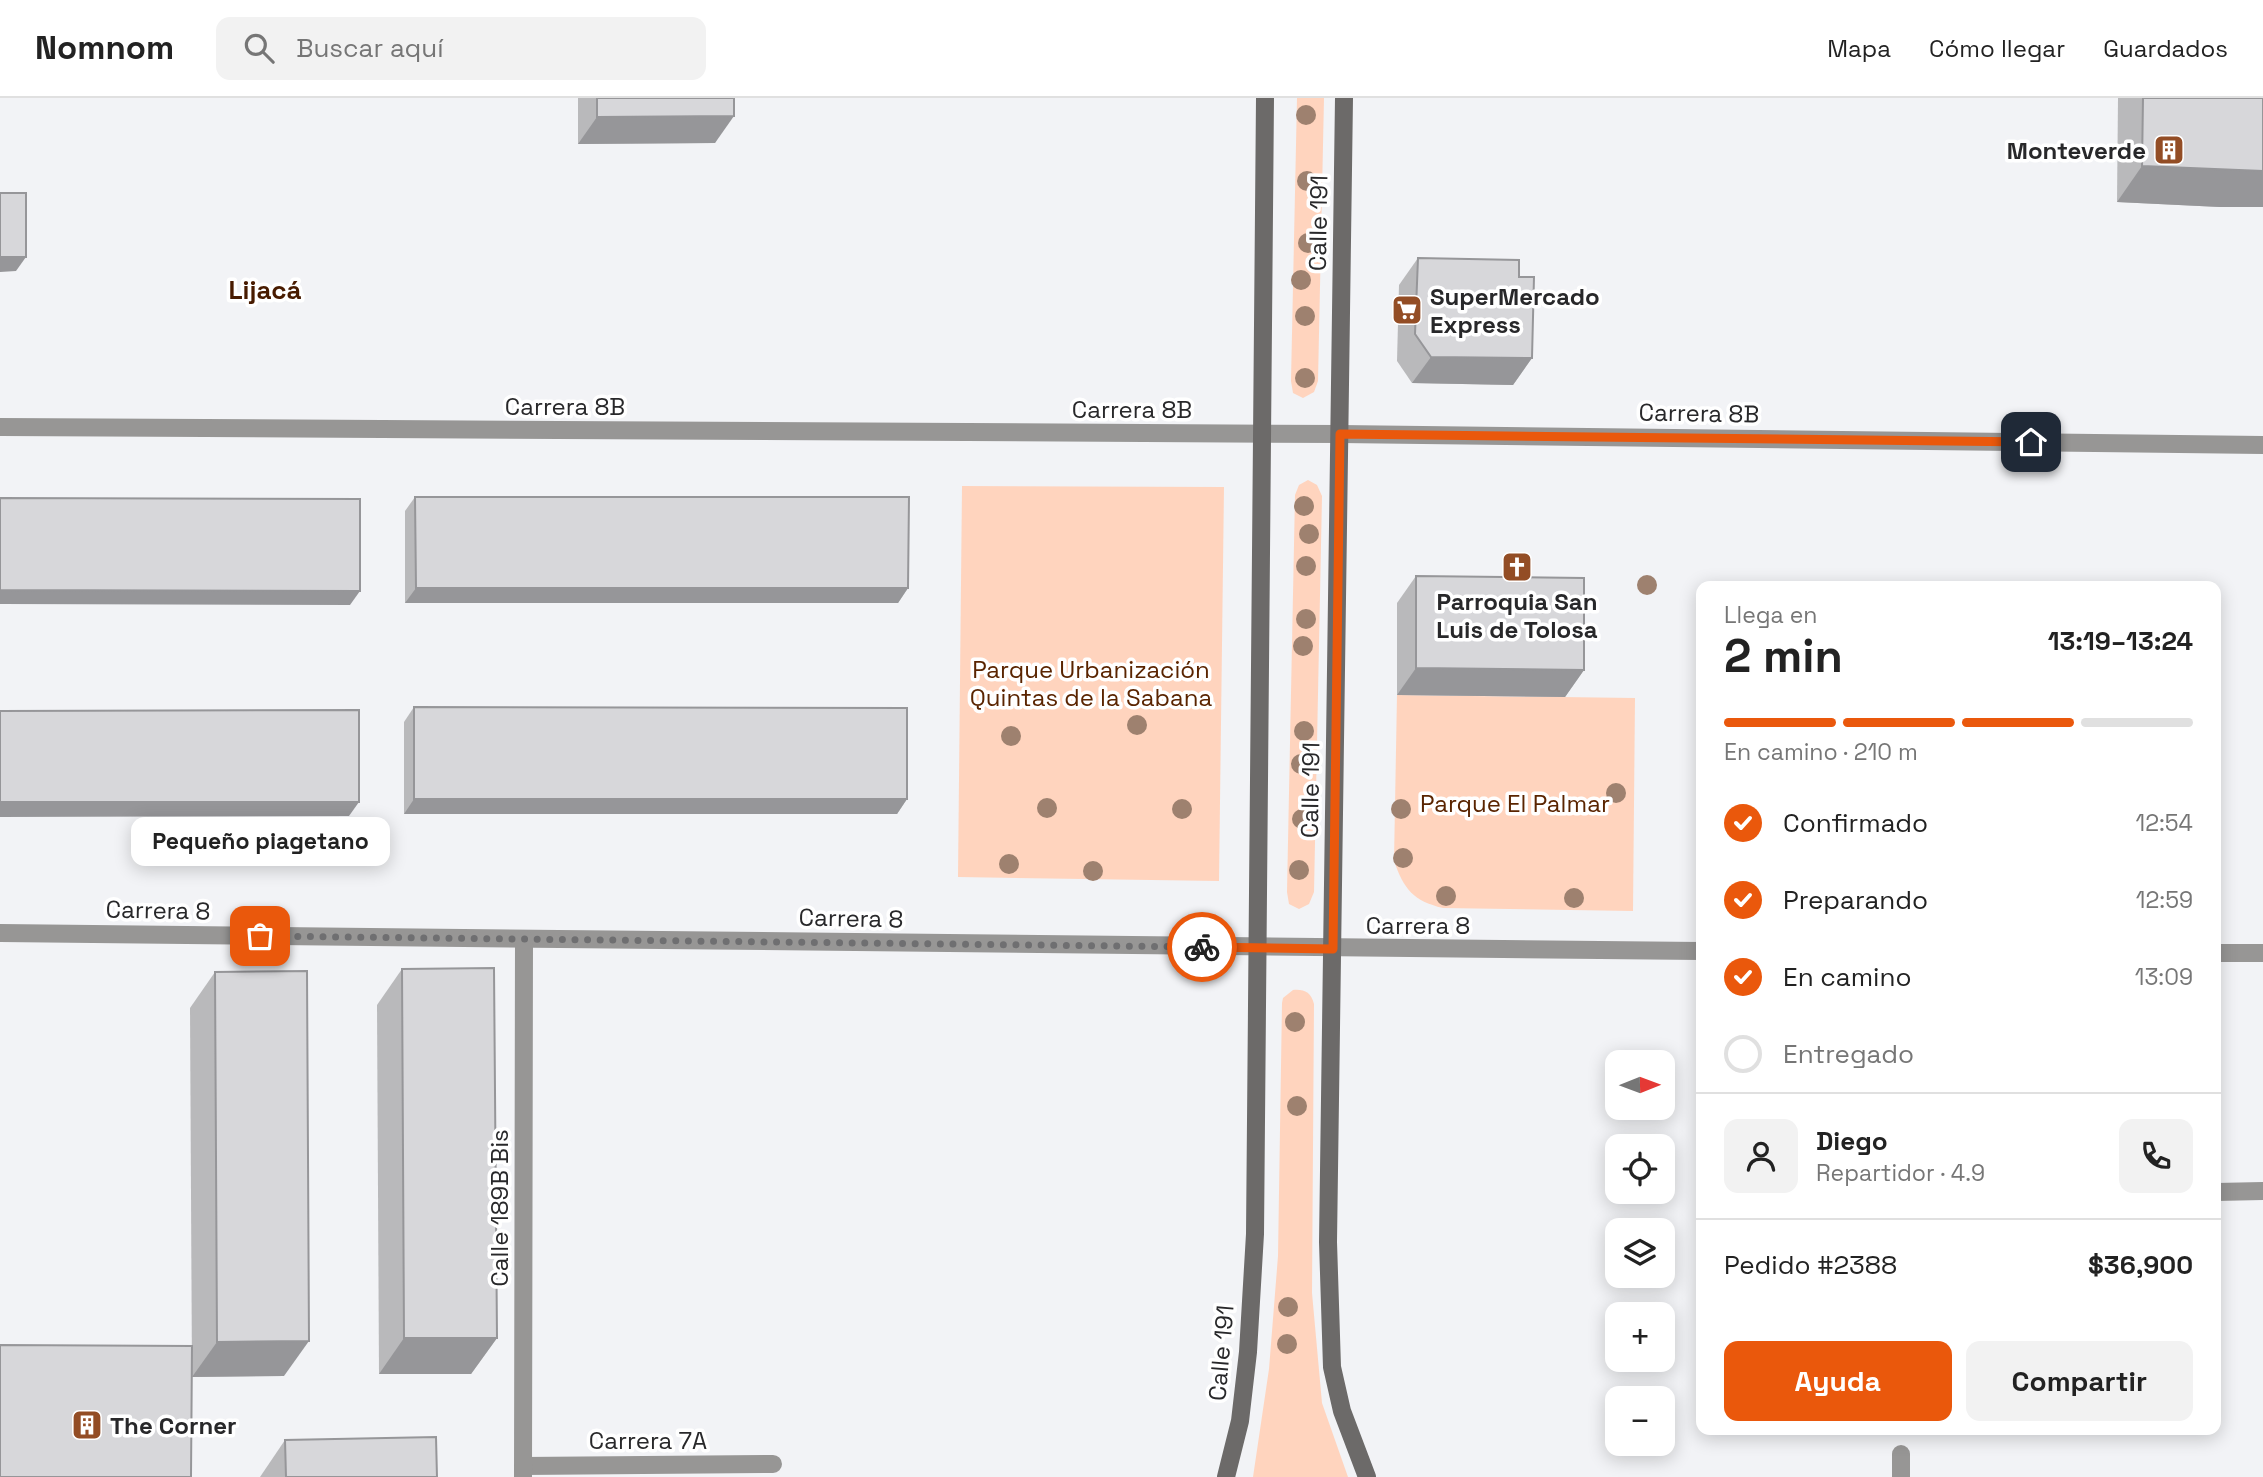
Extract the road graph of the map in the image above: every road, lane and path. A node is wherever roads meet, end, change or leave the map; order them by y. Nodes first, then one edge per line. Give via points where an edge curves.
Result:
1 (1265, 98) edge
2 (1344, 98) edge
3 (0, 427) edge
4 (1340, 434) junction
5 (1262, 435) junction
6 (2263, 444) edge
7 (0, 933) edge
8 (524, 939) junction
9 (1258, 947) junction
10 (1333, 949) junction
11 (1696, 951) edge
12 (2221, 953) edge
13 (2263, 953) edge
14 (2263, 1191) edge
15 (2221, 1192) edge
16 (1902, 1454) dead end
17 (773, 1464) dead end
18 (523, 1471) edge
19 (673, 1471) edge
20 (1226, 1477) edge
21 (1367, 1477) edge
22 (1901, 1477) edge

1 - 5 street, Calle 191
2 - 4 street, Calle 191
3 - 5 street, Carrera 8B
4 - 5 street, Carrera 8B
4 - 6 street, Carrera 8B
4 - 10 street, Calle 191
5 - 9 street, Calle 191
7 - 8 street, Carrera 8
8 - 9 street, Carrera 8
8 - 18 street, Calle 189B Bis
9 - 10 street, Carrera 8
9 - 20 street, Calle 191 via 1248,1352 1240,1421
10 - 11 street, Carrera 8
10 - 21 street, Calle 191 via 1329,1327 1342,1411
12 - 13 street
14 - 15 street
16 - 22 street
17 - 19 street, Carrera 7A
18 - 19 street, Carrera 7A

